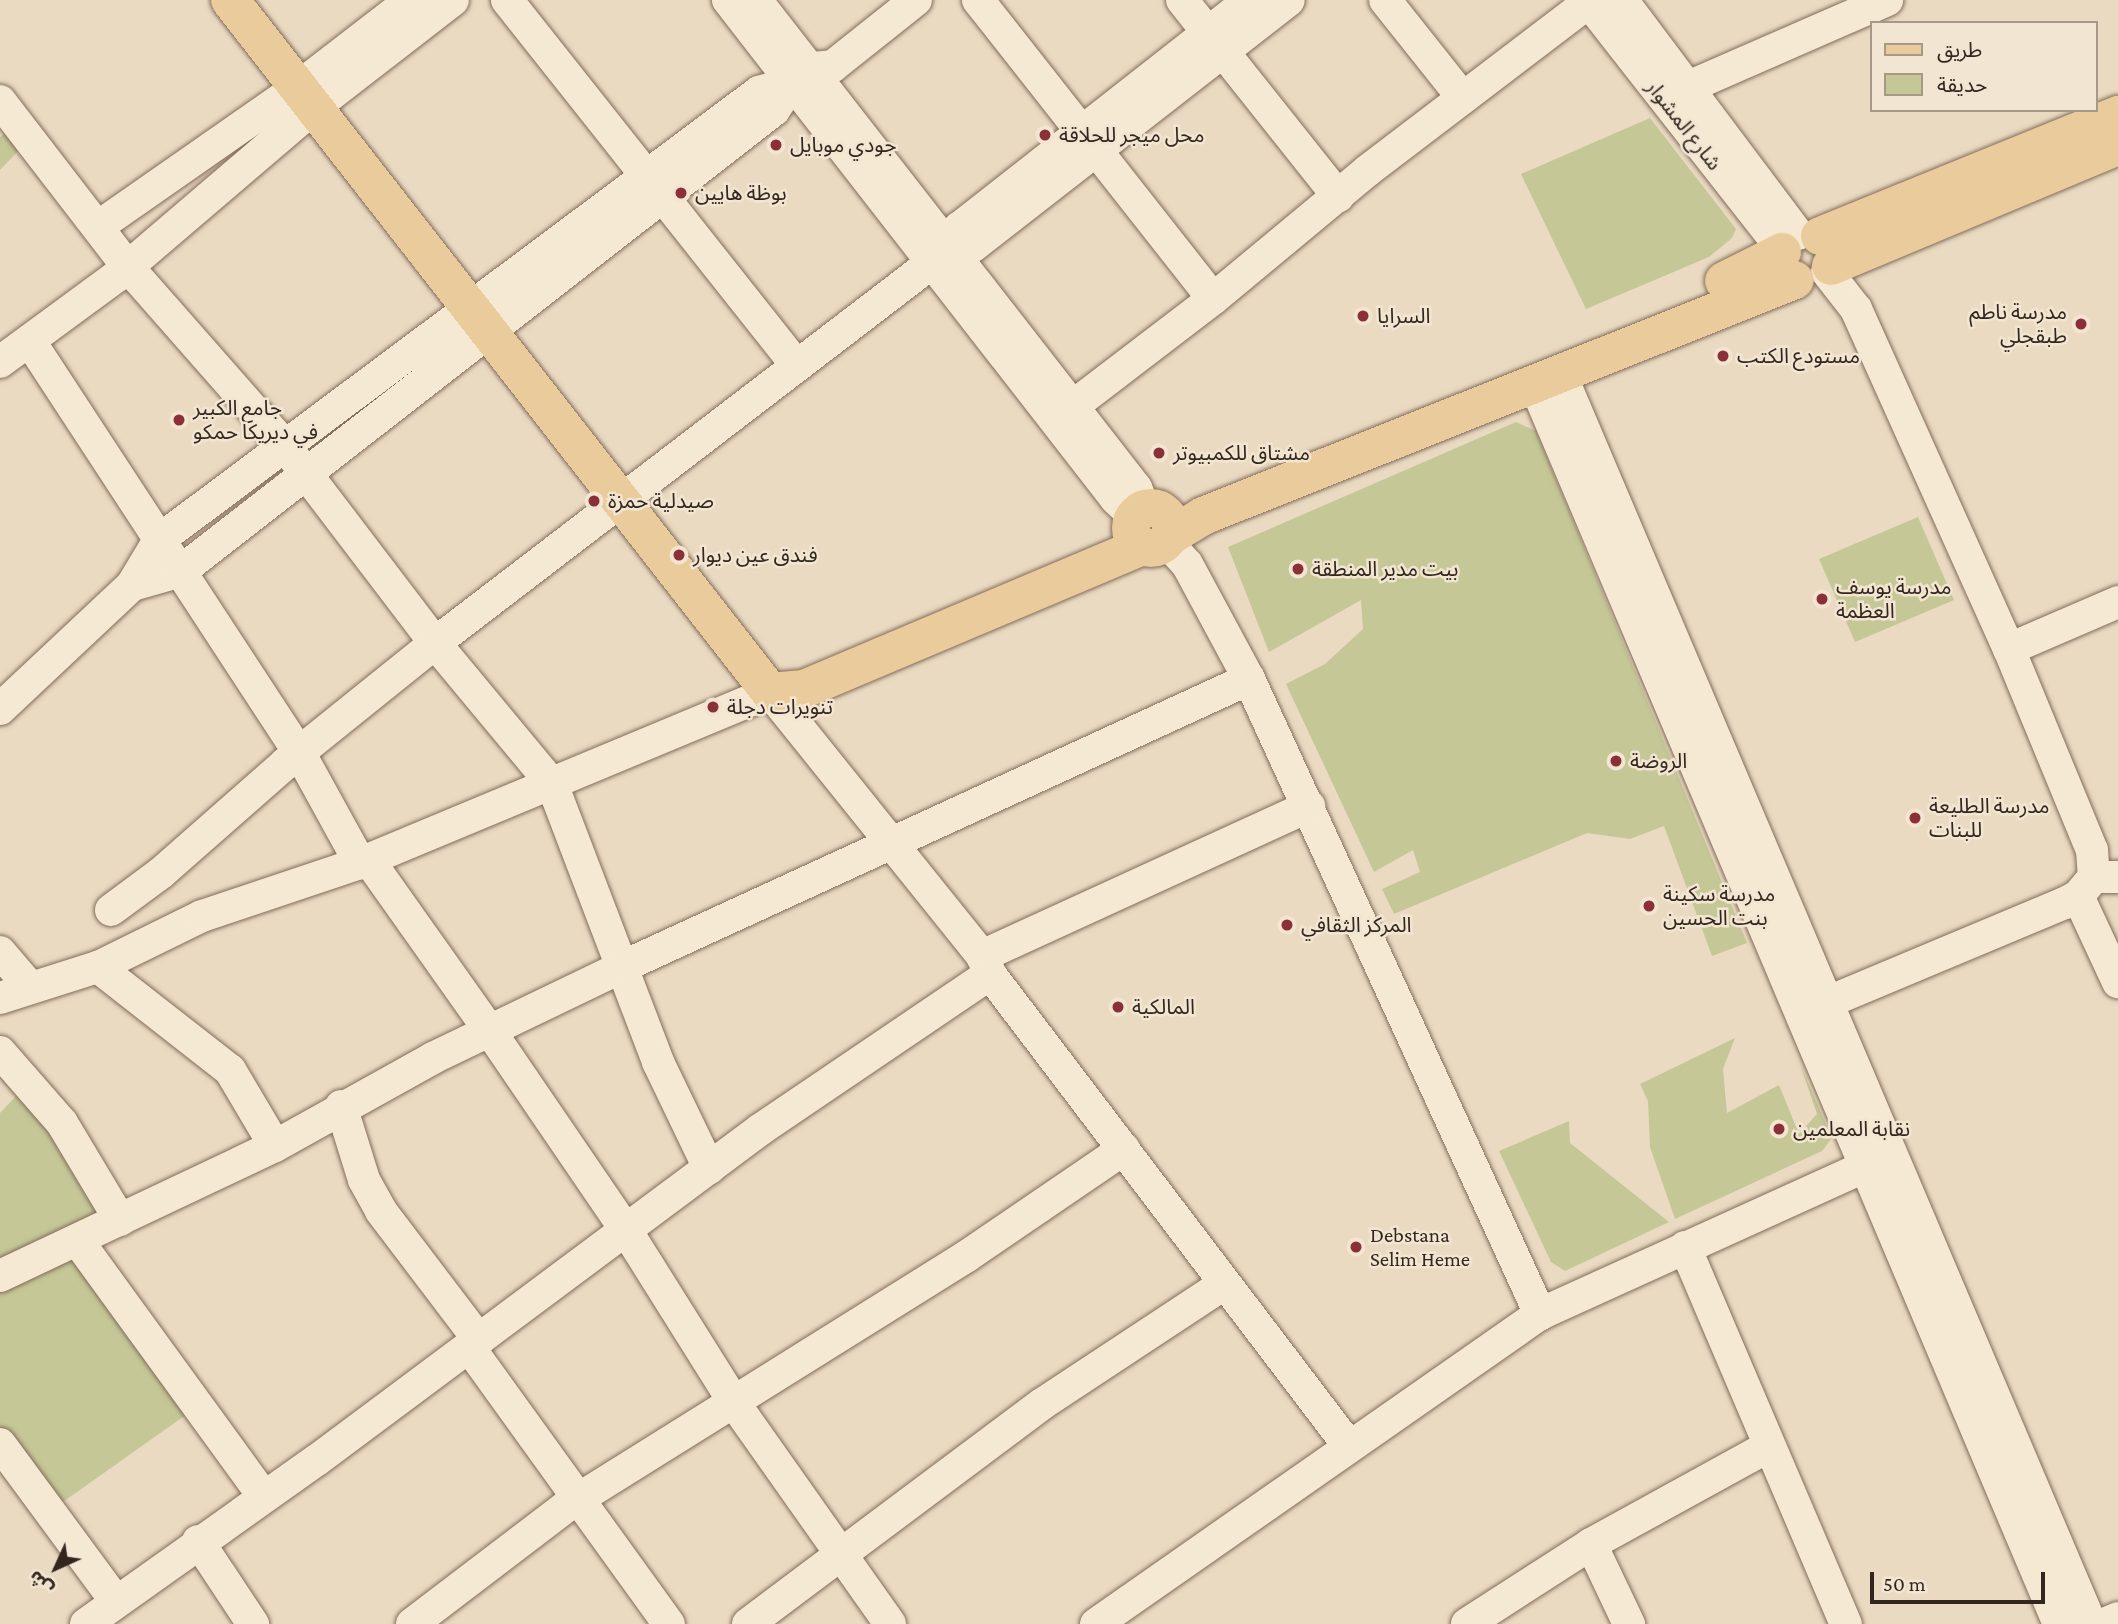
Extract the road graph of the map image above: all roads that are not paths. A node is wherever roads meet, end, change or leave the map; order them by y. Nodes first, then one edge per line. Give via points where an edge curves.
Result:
1 (230, 0) edge
2 (411, 0) edge
3 (453, 0) edge
4 (507, 0) edge
5 (728, 0) edge
6 (756, 0) edge
7 (881, 0) edge
8 (916, 0) edge
9 (978, 0) edge
10 (1182, 0) edge
11 (1250, 0) edge
12 (1289, 0) edge
13 (1385, 0) edge
14 (1622, 0) edge
15 (1887, 0) edge
16 (1588, 1) edge
17 (1214, 42) junction
18 (802, 75) junction
19 (1675, 92) junction
20 (308, 96) junction
21 (1463, 98) junction
22 (0, 101) edge
23 (2118, 115) edge
24 (1089, 140) junction
25 (2118, 146) edge
26 (656, 184) junction
27 (1338, 196) junction
28 (99, 226) junction
29 (943, 255) junction
30 (1805, 256) junction
31 (127, 266) junction
32 (1213, 299) junction
33 (481, 323) junction
34 (31, 343) junction
35 (0, 362) edge
36 (796, 364) junction
37 (1548, 380) junction
38 (1073, 406) junction
39 (285, 446) junction
40 (305, 473) junction
41 (621, 501) junction
42 (1151, 526) junction
43 (159, 540) junction
44 (181, 571) junction
45 (132, 585) junction
46 (2118, 602) edge
47 (435, 643) junction
48 (2009, 649) junction
49 (1249, 678) junction
50 (770, 692) junction
51 (0, 709) edge
52 (299, 752) junction
53 (552, 784) junction
54 (1309, 806) junction
55 (888, 841) junction
56 (364, 861) junction
57 (2097, 883) edge
58 (111, 910) dead end
59 (0, 952) edge
60 (986, 965) junction
61 (624, 966) junction
62 (98, 967) junction
63 (2118, 982) edge
64 (29, 986) junction
65 (0, 998) edge
66 (1814, 1008) junction
67 (490, 1031) junction
68 (0, 1052) edge
69 (341, 1106) junction
70 (275, 1146) junction
71 (1124, 1149) junction
72 (1879, 1161) junction
73 (709, 1168) junction
74 (120, 1220) junction
75 (626, 1230) junction
76 (78, 1241) junction
77 (1685, 1247) junction
78 (0, 1276) edge
79 (1224, 1284) junction
80 (1540, 1314) junction
81 (474, 1343) junction
82 (735, 1404) junction
83 (0, 1444) edge
84 (1348, 1445) junction
85 (1769, 1446) junction
86 (264, 1497) junction
87 (579, 1498) junction
88 (198, 1541) junction
89 (1591, 1544) junction
90 (840, 1557) junction
91 (115, 1600) junction
92 (2118, 1618) edge
93 (86, 1624) edge
94 (253, 1624) edge
95 (412, 1624) edge
96 (669, 1624) edge
97 (748, 1624) edge
98 (890, 1624) edge
99 (1096, 1624) edge
100 (1467, 1624) edge
101 (1629, 1624) edge
102 (1846, 1624) edge
103 (2059, 1624) edge
104 (2091, 1624) edge
105 (2104, 1624) edge

1 - 20 main road
2 - 20 street
3 - 20 street
4 - 26 street
5 - 18 street
6 - 18 street
7 - 18 street via 819,50
8 - 18 street via 832,66
9 - 24 street
10 - 17 street
11 - 17 street
12 - 17 street
13 - 21 street
14 - 19 street, شارع المشوار
15 - 19 street
16 - 19 street, شارع المشوار
16 - 21 street
17 - 24 street
17 - 27 street
18 - 26 street via 774,110
18 - 29 street
19 - 30 street, شارع المشوار
20 - 28 street
20 - 31 street
20 - 33 main road
21 - 27 street
22 - 28 street
23 - 30 main road
24 - 29 street via 973,246
24 - 32 street
25 - 30 main road
26 - 33 street
26 - 36 street
27 - 32 street
28 - 31 street
29 - 36 street
29 - 38 street
29 - 42 street via 1116,499
30 - 37 main road via 1759,291
30 - 42 main road via 1731,278
30 - 48 street, شارع المشوار via 1856,309
31 - 34 street
31 - 39 street
32 - 38 street
33 - 39 street
33 - 40 street
33 - 41 main road
34 - 35 street
34 - 43 street
36 - 41 street
37 - 42 main road via 1203,516
37 - 66 street
38 - 42 street via 1136,488
39 - 40 street
39 - 43 street
40 - 44 street
40 - 47 street
41 - 47 street
41 - 50 main road
42 - 49 street via 1187,564
42 - 50 main road via 795,668
43 - 44 street
43 - 45 street
44 - 45 street
44 - 52 street
45 - 51 street
46 - 48 street
47 - 52 street
47 - 53 street
48 - 57 street, شارع المشوار via 2092,850
49 - 54 street
49 - 55 street
50 - 53 street
50 - 55 street
52 - 56 street
52 - 58 street via 161,873
53 - 56 street
53 - 61 street
54 - 60 street
54 - 80 street
55 - 60 street
55 - 61 street
56 - 62 street via 202,916
56 - 67 street
57 - 63 street, شارع المشوار
57 - 66 street
59 - 64 street
60 - 71 street
60 - 73 street
61 - 67 street
61 - 73 street via 658,1062
62 - 64 street
62 - 70 street via 230,1070
64 - 65 street
66 - 72 street
67 - 69 street
67 - 75 street
68 - 74 street via 62,1123
69 - 70 street
69 - 81 street via 364,1180 381,1211
70 - 74 street
71 - 79 street
71 - 82 street
72 - 77 street
72 - 103 street
72 - 104 street
73 - 75 street
74 - 76 street
75 - 81 street
75 - 82 street
76 - 78 street
76 - 86 street
77 - 80 street
77 - 85 street
79 - 84 street
79 - 90 street via 1042,1404
80 - 84 street
81 - 86 street
81 - 87 street
82 - 87 street
82 - 90 street
83 - 91 street
84 - 99 street
85 - 89 street
85 - 102 street
86 - 88 street
87 - 95 street
87 - 96 street
88 - 91 street
88 - 94 street
89 - 100 street
89 - 101 street
90 - 97 street
90 - 98 street
91 - 93 street
92 - 105 street

